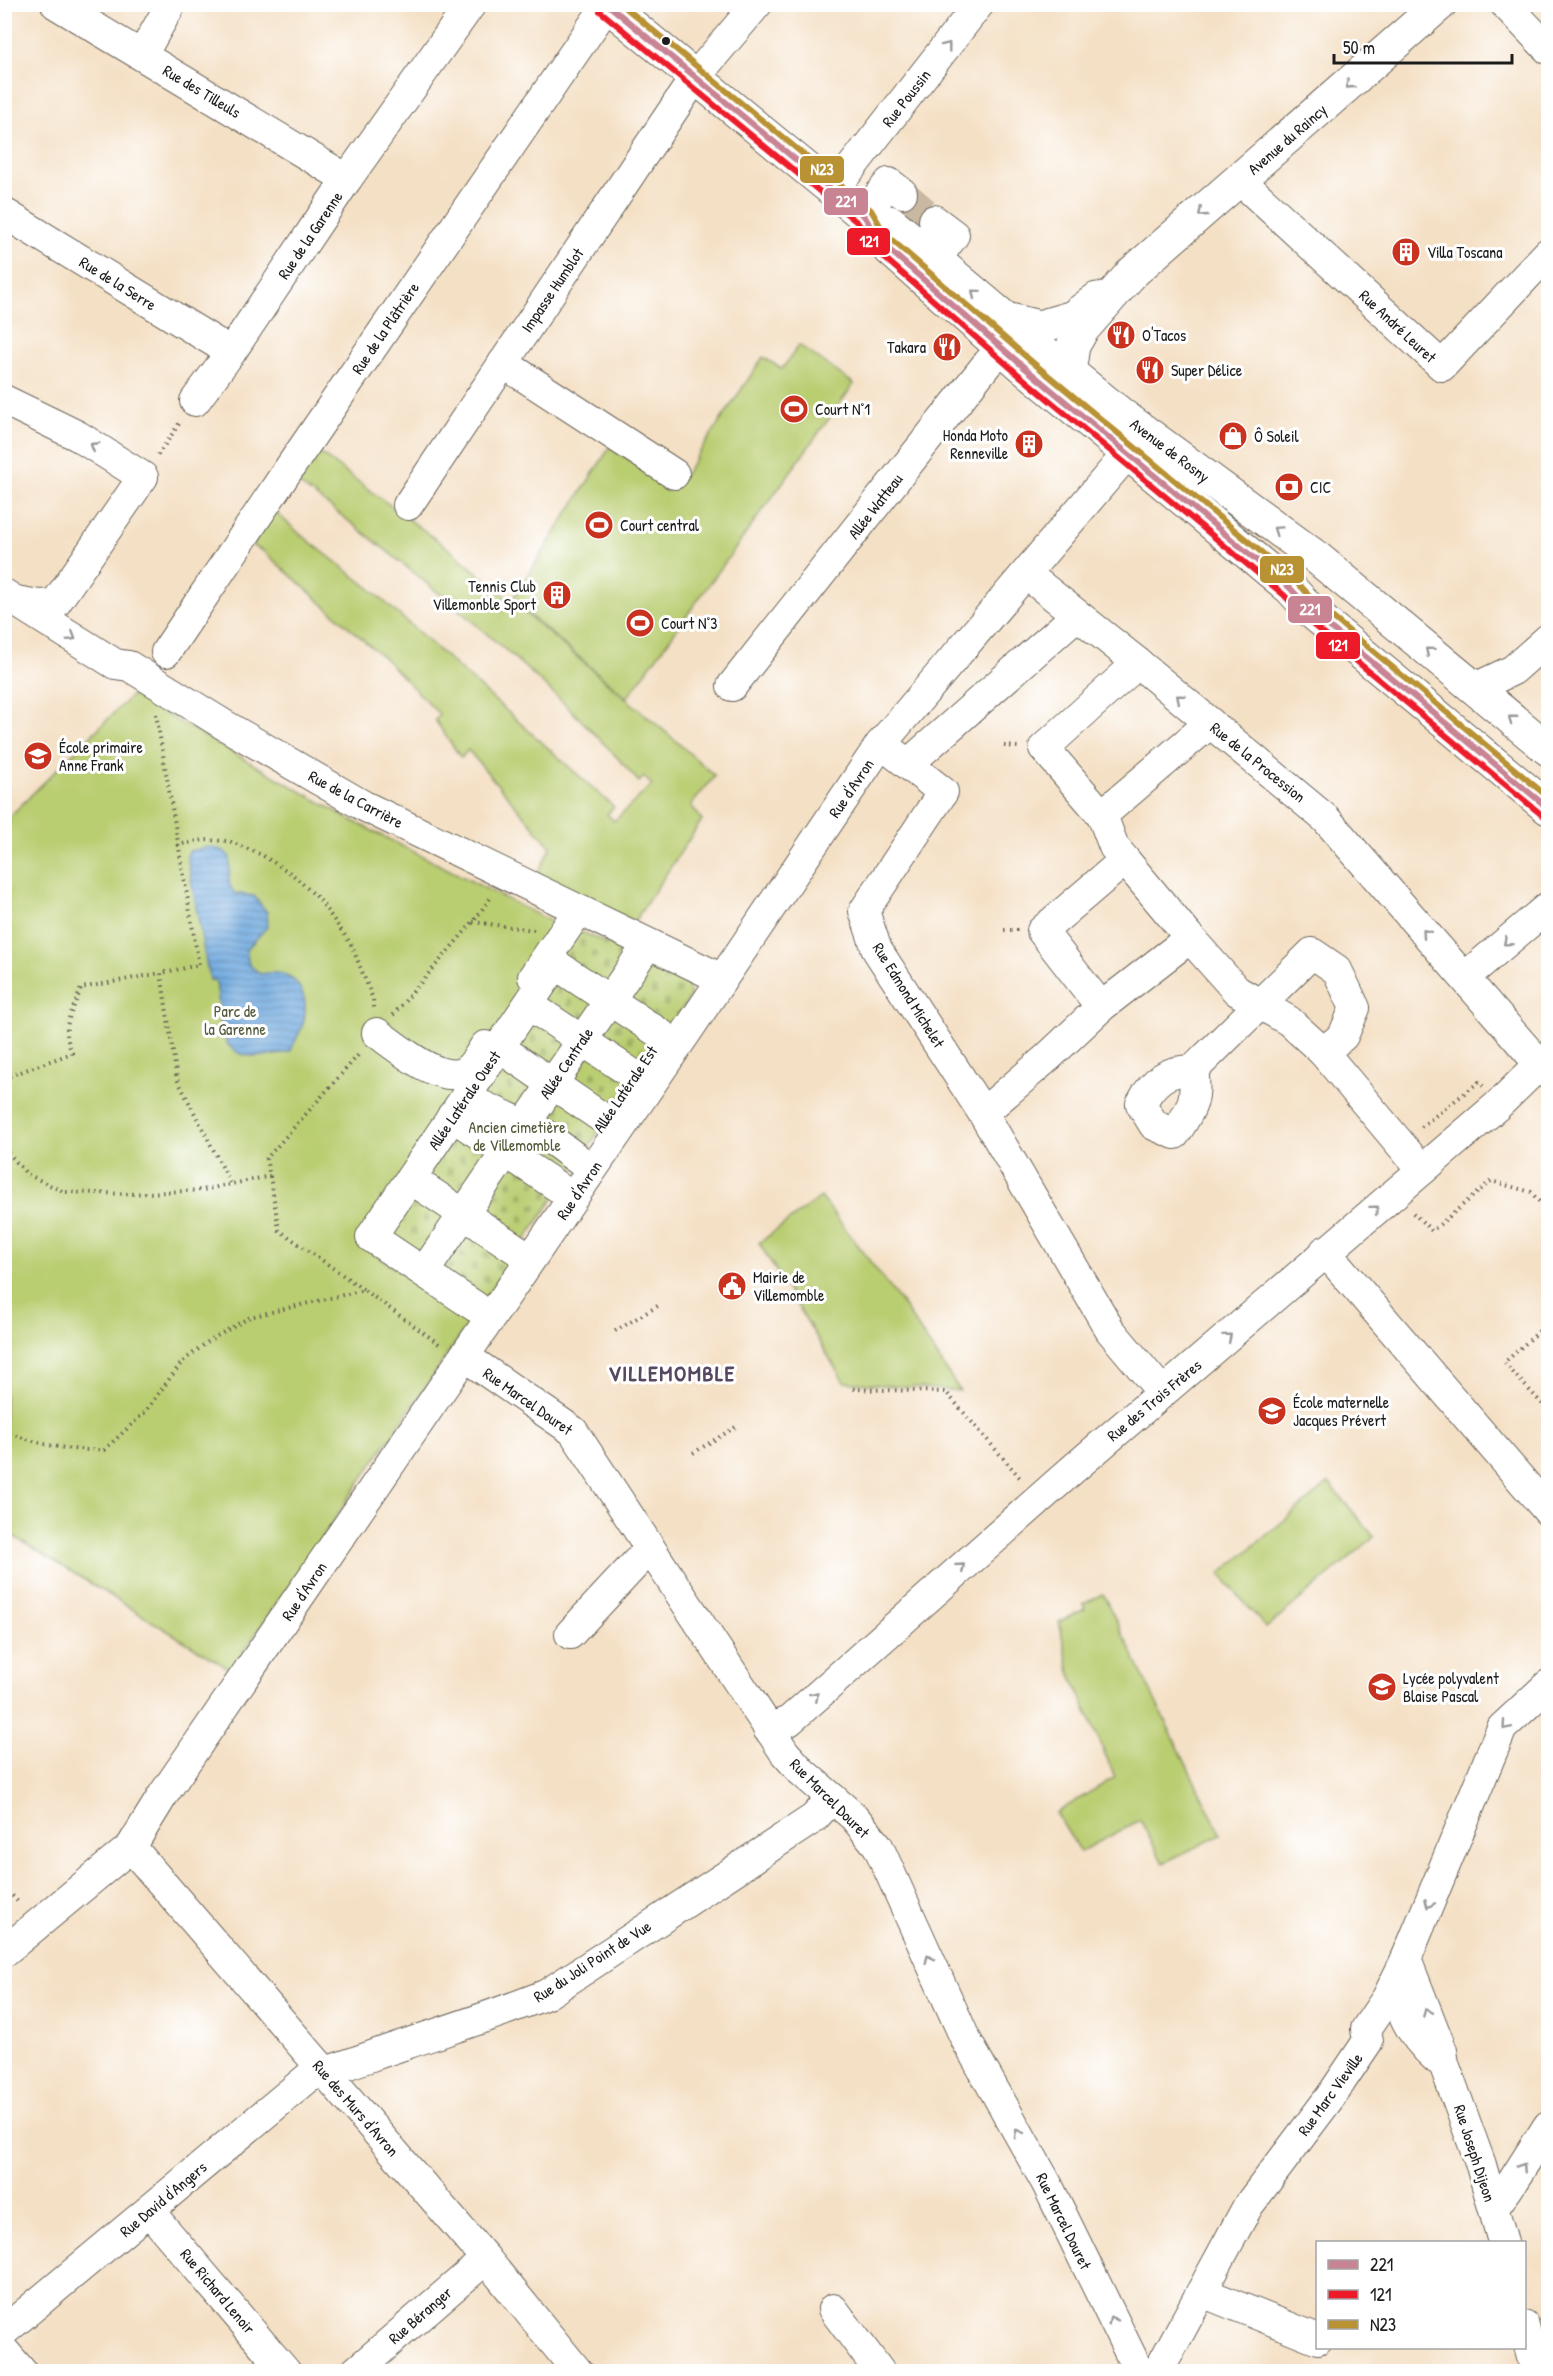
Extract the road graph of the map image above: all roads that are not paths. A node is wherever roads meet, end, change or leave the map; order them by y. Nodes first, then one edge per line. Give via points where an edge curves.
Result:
1 (56, 4) edge
2 (171, 4) edge
3 (471, 4) edge
4 (757, 4) edge
5 (979, 4) edge
6 (1440, 4) edge
7 (1504, 4) edge
8 (606, 5) edge
9 (1548, 48) edge
10 (142, 55) junction
11 (696, 76) junction
12 (858, 159) junction
13 (347, 179) junction
14 (1240, 180) junction
15 (833, 191) junction
16 (4, 213) edge
17 (864, 216) junction
18 (934, 220) tunnel mouth
19 (1548, 253) edge
20 (936, 259) junction
21 (1132, 273) junction
22 (1007, 331) junction
23 (231, 352) junction
24 (503, 363) junction
25 (1068, 372) junction
26 (4, 400) edge
27 (195, 401) road end
28 (1071, 406) junction
29 (1122, 414) junction
30 (1127, 454) junction
31 (674, 474) dead end
32 (408, 505) dead end
33 (1026, 574) junction
34 (1290, 588) junction
35 (9, 598) edge
36 (1077, 615) junction
37 (1548, 639) edge
38 (166, 652) dead end
39 (1138, 663) junction
40 (732, 686) dead end
41 (1475, 688) junction
42 (1210, 723) junction
43 (880, 745) junction
44 (1548, 749) edge
45 (908, 764) junction
46 (1548, 786) edge
47 (1548, 808) edge
48 (1102, 815) junction
49 (1125, 860) junction
50 (1548, 908) edge
51 (571, 922) junction
52 (1190, 938) junction
53 (648, 944) junction
54 (1465, 977) junction
55 (722, 979) junction
56 (688, 996) dead end
57 (610, 1000) junction
58 (1260, 1004) junction
59 (529, 1005) junction
60 (1101, 1007) junction
61 (377, 1034) road end
62 (662, 1035) junction
63 (582, 1041) junction
64 (500, 1048) junction
65 (1323, 1052) junction
66 (1193, 1070) dead end
67 (1545, 1072) edge
68 (634, 1075) junction
69 (553, 1084) junction
70 (459, 1107) junction
71 (983, 1113) junction
72 (604, 1119) junction
73 (525, 1124) junction
74 (506, 1152) junction
75 (579, 1160) junction
76 (1422, 1170) junction
77 (411, 1179) junction
78 (558, 1187) junction
79 (464, 1215) junction
80 (516, 1249) junction
81 (1325, 1251) junction
82 (424, 1272) junction
83 (463, 1358) junction
84 (1162, 1392) junction
85 (1548, 1511) edge
86 (650, 1548) junction
87 (570, 1634) dead end
88 (1548, 1685) edge
89 (768, 1729) junction
90 (832, 1798) junction
91 (131, 1846) junction
92 (4, 1952) edge
93 (1401, 1970) junction
94 (1368, 2041) junction
95 (1433, 2056) junction
96 (325, 2072) junction
97 (1548, 2126) edge
98 (1494, 2207) junction
99 (149, 2211) junction
100 (1503, 2241) edge
101 (486, 2259) junction
102 (1202, 2292) junction
103 (833, 2309) dead end
104 (4, 2331) edge
105 (1526, 2334) edge
106 (1316, 2339) edge
107 (4, 2351) edge
108 (22, 2372) edge
109 (286, 2372) edge
110 (355, 2372) edge
111 (578, 2372) edge
112 (880, 2372) edge
113 (1139, 2372) edge
114 (1158, 2372) edge
115 (1536, 2372) edge

1 - 10 street, Rue des Tilleuls
2 - 10 street
3 - 13 street, Rue de la Garenne
4 - 11 street, Impasse Humblot
12 -> 5 street, Rue Poussin
6 -> 14 main road, Avenue du Raincy
7 - 9 street
8 - 11 main road, Avenue de Rosny
8 - 38 street, Rue de la Plâtrière
10 - 13 street, Rue des Tilleuls
11 - 15 main road, Avenue de Rosny
11 - 24 street, Impasse Humblot
12 - 15 street, Rue Poussin
12 - 17 street via 895,188
13 - 23 street, Rue de la Garenne
14 - 19 street, Rue André Leuret via 1413,351 1442,366
14 -> 21 main road, Avenue du Raincy
15 - 17 main road, Avenue de Rosny
16 - 23 street, Rue de la Serre
17 - 20 main road, Avenue de Rosny via 892,223
17 - 22 main road, Avenue de Rosny via 878,240
18 - 20 street via 954,235
22 -> 20 main road, Avenue de Rosny
21 - 22 main road, Avenue du Raincy via 1072,317
21 - 25 main road, Avenue du Raincy via 1082,330 1073,346
22 - 25 main road, Avenue de Rosny
22 - 28 main road, Avenue de Rosny
22 - 40 street, Allée Watteau via 987,364
23 - 27 street, Rue de la Garenne
24 - 31 street
24 - 32 street, Impasse Humblot
25 - 28 main road, Avenue du Raincy
25 - 29 main road, Avenue de Rosny
35 -> 26 street via 39,605 55,604 150,467
28 - 30 main road, Avenue de Rosny
29 - 30 street
41 -> 29 main road, Avenue de Rosny via 1316,557
30 - 33 street, Rue d'Avron
30 - 34 main road, Avenue de Rosny
33 - 36 street, Rue de la Procession
33 - 43 street, Rue d'Avron
34 - 46 main road via 1320,606 1454,707
34 - 47 main road via 1313,613
35 -> 51 street, Rue de la Carrière via 115,664 129,666 364,806 503,874
36 - 39 street, Rue de la Procession
36 - 45 street
37 - 41 street via 1514,670
42 -> 39 street, Rue de la Procession
39 - 48 street via 1044,748
44 -> 41 main road, Avenue de Rosny
42 - 48 street
54 -> 42 street, Rue de la Procession via 1326,819
43 - 45 street, Rue Edmond Michelet
43 - 55 street, Rue d'Avron
45 - 71 street, Rue Edmond Michelet via 943,792 864,911 877,950
48 - 49 street via 1114,847
49 - 52 street
49 - 60 street via 1042,931
50 -> 54 street
51 - 53 street, Rue de la Carrière
51 - 61 street via 465,1071 437,1073
52 - 58 street via 1237,991
52 - 60 street
53 - 55 street, Rue de la Carrière
53 - 57 street, Allée Centrale
54 - 67 street, Rue de la Procession
55 - 83 street, Rue d'Avron
56 - 62 street, Allée Latérale Est
57 - 59 street, Allée Latérale Ouest via 554,966
57 - 62 street
57 - 63 street, Allée Centrale
58 - 65 street via 1288,1021
58 - 65 street via 1312,953 1337,970 1355,1008 1343,1036
58 - 66 street
59 - 63 street
59 - 64 street, Allée Latérale Ouest
60 - 71 street
62 - 68 street, Allée Latérale Est
63 - 68 street
63 - 69 street, Allée Centrale
64 - 69 street
64 - 70 street, Allée Latérale Ouest
65 - 76 street
67 - 76 street, Rue des Trois Frères via 1497,1106
68 - 72 street, Allée Latérale Est
69 - 72 street
69 - 73 street, Allée Centrale
70 - 73 street
70 - 74 street
70 - 77 street, Allée Latérale Ouest
71 - 84 street, Rue Edmond Michelet via 1110,1330
72 - 75 street, Allée Latérale Est
73 - 74 street, Allée Centrale
73 - 75 street
74 - 78 street
74 - 79 street, Allée Centrale
75 - 78 street, Allée Latérale Est
81 -> 76 street, Rue des Trois Frères
77 - 79 street
77 - 82 street, Allée Latérale Ouest via 371,1237
78 - 80 street, Allée Latérale Est
79 - 80 street
79 - 82 street, Allée Centrale
80 - 82 street, Allée Latérale Est via 478,1304
84 -> 81 street, Rue des Trois Frères
81 - 85 street
83 - 86 street, Rue Marcel Douret via 573,1431
83 - 91 street, Rue d'Avron
89 -> 84 street, Rue des Trois Frères via 789,1721
86 - 87 street
86 - 89 street, Rue Marcel Douret
88 -> 93 street, Rue Marc Vieville via 1502,1728
89 - 90 street, Rue Marcel Douret via 802,1772
90 - 96 street, Rue du Joli Point de Vue via 814,1818 547,1994
113 -> 90 street, Rue Marcel Douret via 1047,2184 965,2038 878,1846
91 - 92 street, Rue d'Avron
91 - 96 street, Rue des Murs d'Avron
93 - 94 street, Rue Marc Vieville via 1366,2029
93 - 95 street, Rue Joseph Dijeon via 1442,2051
94 - 95 street via 1407,2038
94 - 102 street, Rue Marc Vieville via 1248,2206
95 - 98 street, Rue Joseph Dijeon via 1473,2143
96 - 99 street, Rue David d'Angers via 309,2077
96 - 101 street, Rue des Murs d'Avron
98 -> 97 street
98 - 100 street, Rue Joseph Dijeon
99 - 104 street, Rue David d'Angers
99 - 109 street, Rue Richard Lenoir
101 - 110 street, Rue Béranger
101 - 111 street, Rue des Murs d'Avron
102 - 106 street
102 - 114 street, Rue Marc Vieville
103 - 112 street
105 - 115 street
107 - 108 street

